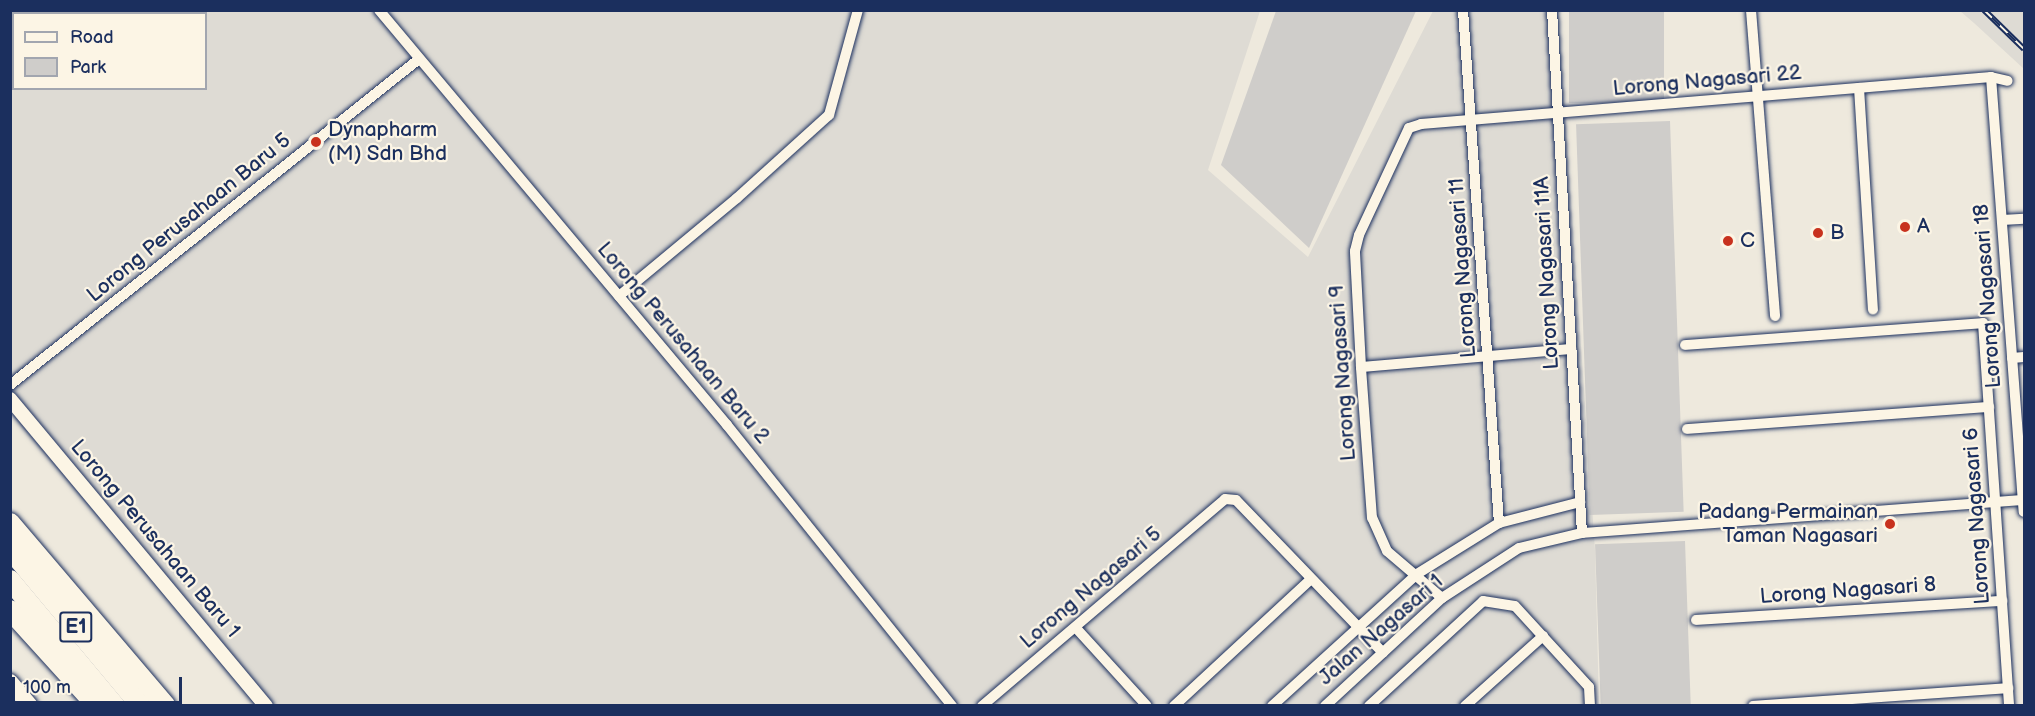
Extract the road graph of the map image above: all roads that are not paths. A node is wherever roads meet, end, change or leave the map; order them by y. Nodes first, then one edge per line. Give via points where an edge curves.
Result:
1 (379, 10) edge
2 (858, 10) edge
3 (1463, 10) edge
4 (1552, 10) edge
5 (1751, 10) edge
6 (419, 59) junction
7 (1991, 77) junction
8 (2008, 81) dead end
9 (1859, 88) junction
10 (1758, 97) junction
11 (1558, 113) junction
12 (1471, 120) junction
13 (1409, 128) joint
14 (2025, 219) edge
15 (2002, 220) junction
16 (619, 296) junction
17 (1873, 310) dead end
18 (1775, 316) dead end
19 (1685, 345) dead end
20 (1571, 349) junction
21 (1489, 356) junction
22 (2025, 357) edge
23 (2013, 358) junction
24 (1361, 367) junction
25 (10, 385) edge
26 (10, 399) edge
27 (1989, 407) junction
28 (1687, 429) dead end
29 (2024, 500) edge
30 (1580, 502) junction
31 (1995, 502) junction
32 (2025, 512) edge
33 (10, 523) edge
34 (1499, 523) junction
35 (1581, 533) junction
36 (10, 549) edge
37 (1417, 574) junction
38 (1311, 579) junction
39 (10, 580) edge
40 (1442, 598) junction
41 (2002, 601) junction
42 (10, 610) edge
43 (1696, 620) dead end
44 (1076, 628) junction
45 (1357, 628) junction
46 (1543, 636) junction
47 (1383, 653) junction
48 (10, 682) edge
49 (2008, 688) junction
50 (1918, 700) edge
51 (1831, 703) edge
52 (30, 705) edge
53 (97, 705) edge
54 (115, 705) edge
55 (141, 705) edge
56 (166, 705) edge
57 (266, 705) edge
58 (952, 705) edge
59 (982, 705) edge
60 (1148, 705) edge
61 (1174, 705) edge
62 (1272, 705) edge
63 (1325, 705) edge
64 (1369, 705) edge
65 (1465, 705) edge
66 (1590, 705) edge
67 (1753, 705) edge
68 (2009, 705) edge

1 - 6 street, Lorong Perusahaan Baru 2
2 - 16 street via 829,115
3 - 12 street, Lorong Nagasari 11
4 - 11 street, Lorong Nagasari 11A
5 - 10 street
6 - 16 street, Lorong Perusahaan Baru 2
6 - 25 street, Lorong Perusahaan Baru 5
7 - 8 street, Lorong Nagasari 22
7 - 9 street, Lorong Nagasari 22
7 - 15 street, Lorong Nagasari 18
9 - 10 street, Lorong Nagasari 22
9 - 17 street
10 - 11 street, Lorong Nagasari 22
10 - 18 street
11 - 12 street, Lorong Nagasari 22
11 - 20 street, Lorong Nagasari 11A
12 - 13 street, Lorong Nagasari 22
12 - 21 street, Lorong Nagasari 11
13 - 24 street, Lorong Nagasari 9 via 1355,251
14 - 15 street
15 - 23 street, Lorong Nagasari 18
16 - 58 street, Lorong Perusahaan Baru 2 via 728,425
19 - 27 street, Lorong Nagasari 6 via 1983,323
20 - 21 street
20 - 30 street, Lorong Nagasari 11A
21 - 24 street
21 - 34 street, Lorong Nagasari 11
22 - 23 street
23 - 29 street, Lorong Nagasari 18
24 - 37 street, Lorong Nagasari 9 via 1372,518 1387,551
26 - 57 street, Lorong Perusahaan Baru 1
27 - 28 street
27 - 31 street, Lorong Nagasari 6
29 - 31 street, Jalan Nagasari 1
29 - 32 street, Lorong Nagasari 18
30 - 34 street, Jalan Nagasari 1
30 - 35 street, Lorong Nagasari 11A
31 - 35 street, Jalan Nagasari 1
31 - 41 street, Lorong Nagasari 6
33 - 56 highway
34 - 37 street, Jalan Nagasari 1
35 - 40 street, Jalan Nagasari 1 via 1519,548
36 - 55 highway, E1
37 - 40 street, Lorong Nagasari 9
37 - 45 street, Jalan Nagasari 1
38 - 44 street, Lorong Nagasari 5 via 1236,500 1225,499
38 - 45 street
38 - 61 street
39 - 54 highway, E1
40 - 47 street, Jalan Nagasari 1
41 - 43 street, Lorong Nagasari 8
41 - 49 street, Lorong Nagasari 6
42 - 53 highway
44 - 59 street, Lorong Nagasari 5
44 - 60 street
45 - 47 street
45 - 62 street, Jalan Nagasari 1
46 - 64 street via 1515,606 1483,601
46 - 65 street
46 - 66 street via 1589,687
47 - 63 street, Jalan Nagasari 1
48 - 52 main road
49 - 50 street
49 - 68 street, Lorong Nagasari 6
50 - 51 street
51 - 67 street

